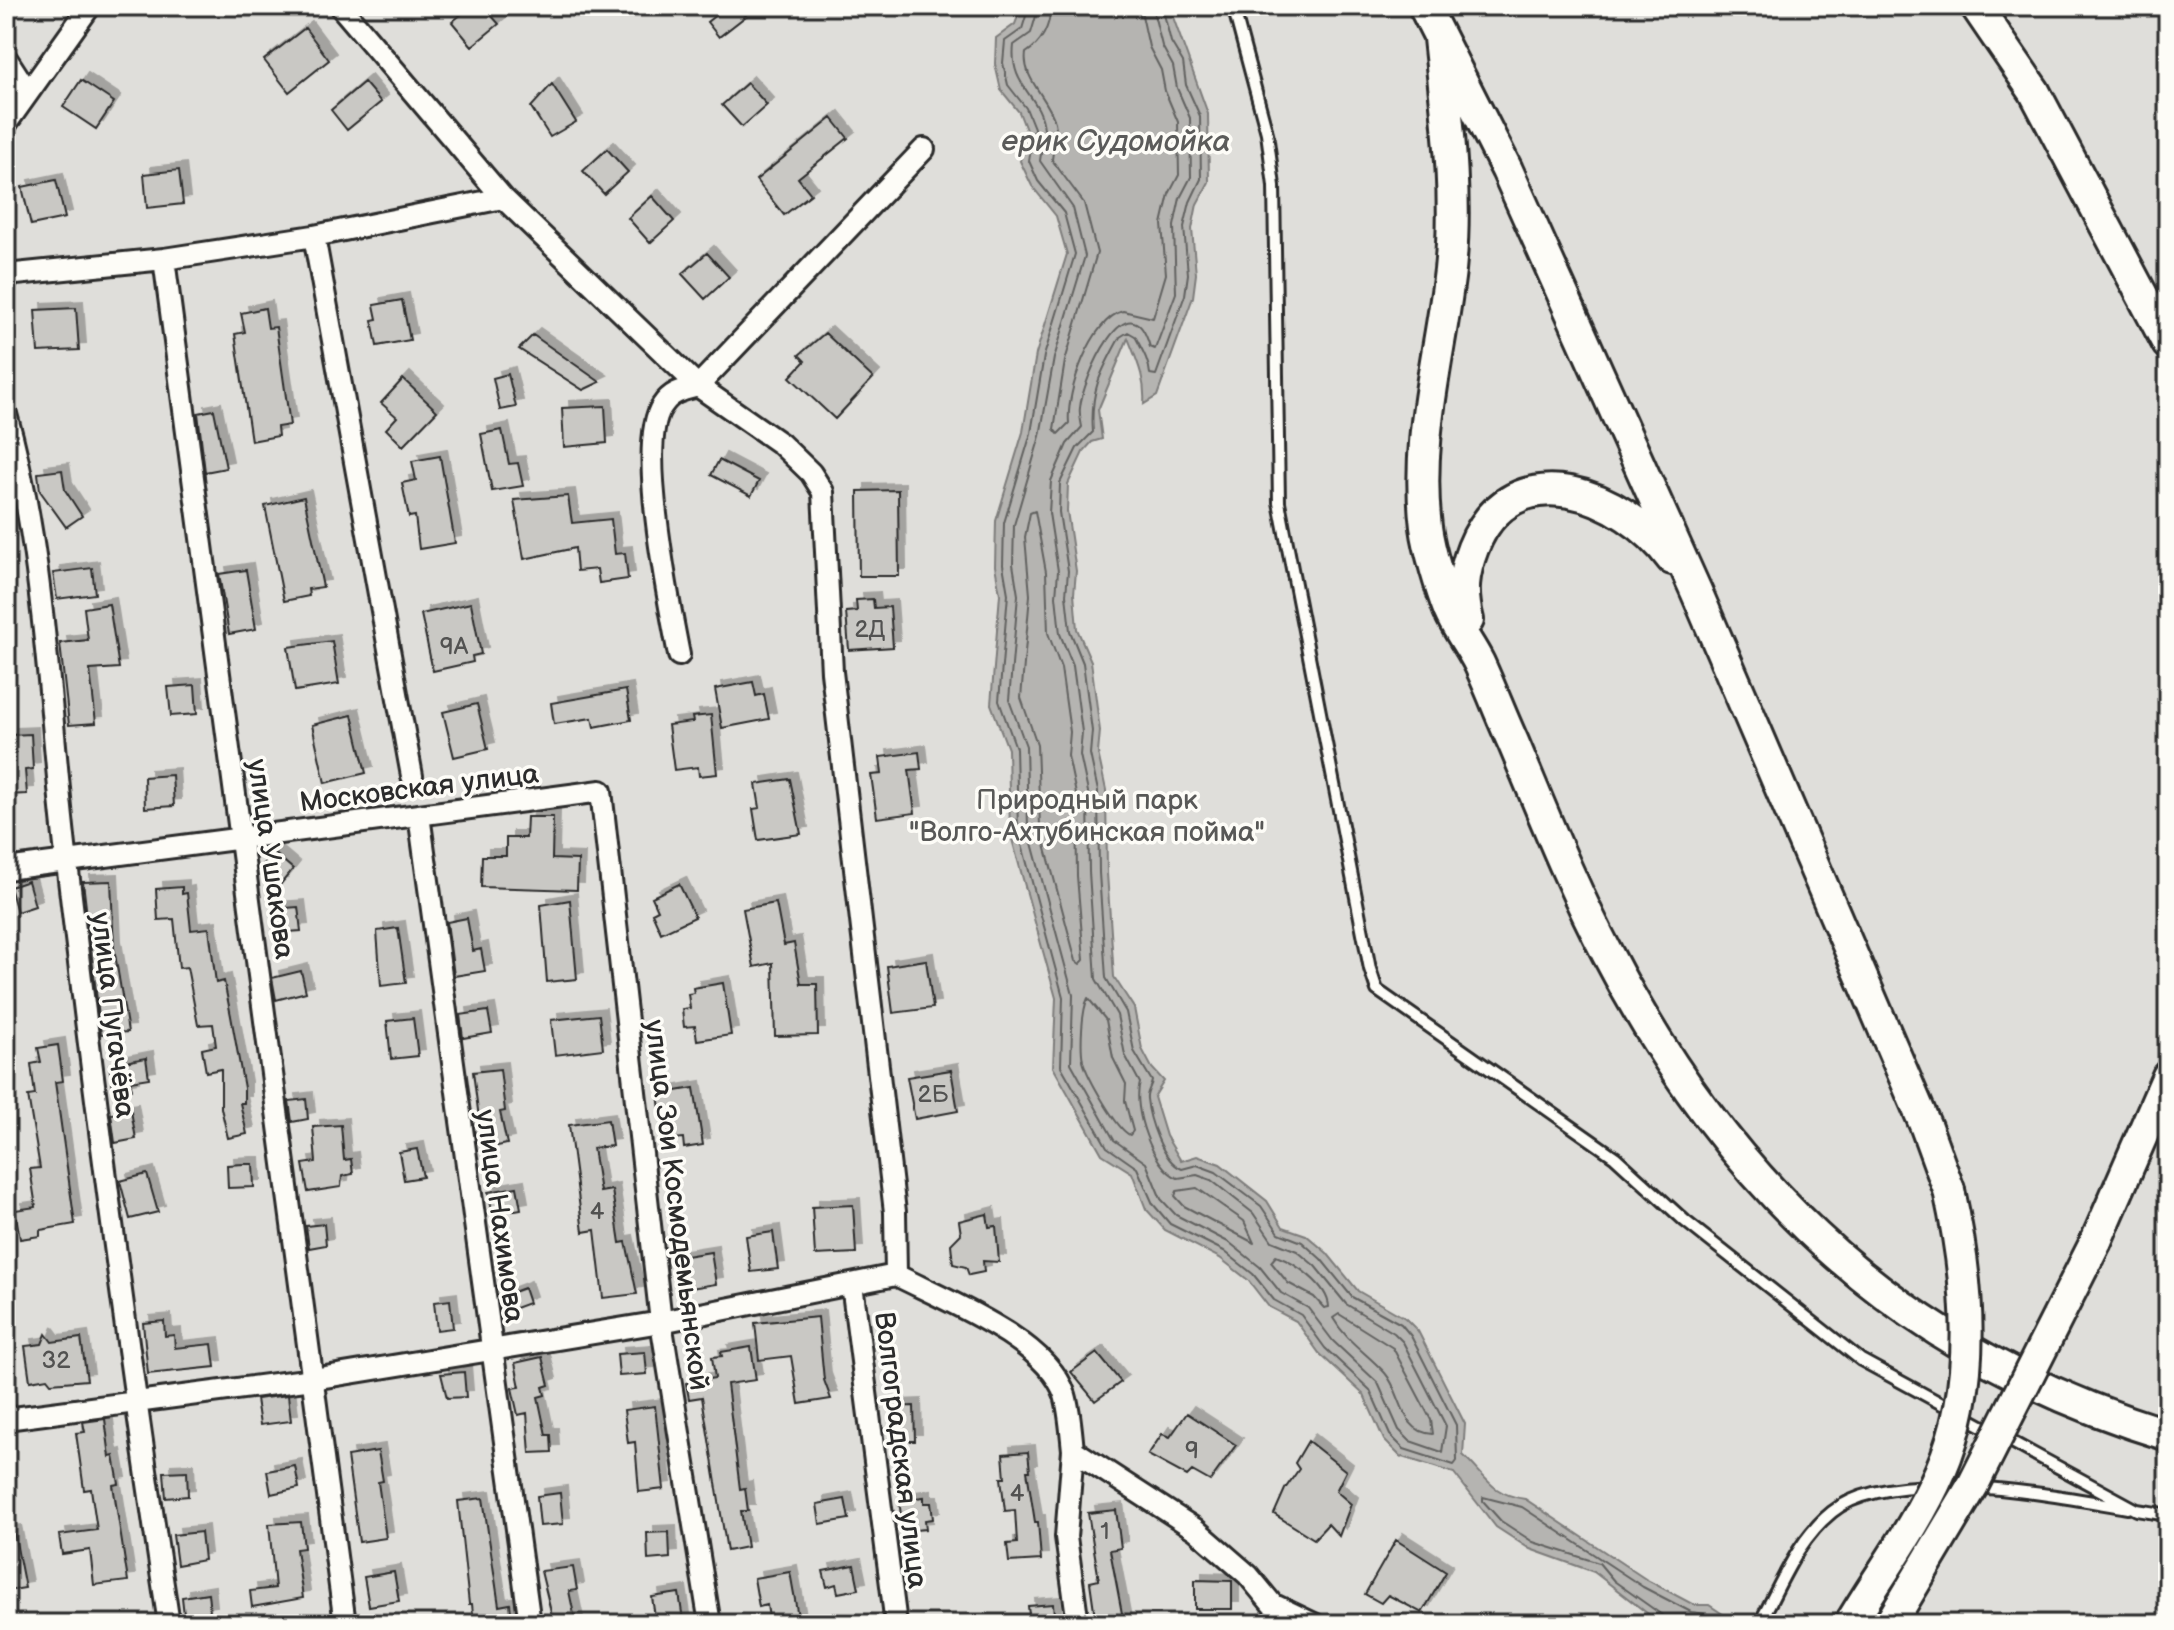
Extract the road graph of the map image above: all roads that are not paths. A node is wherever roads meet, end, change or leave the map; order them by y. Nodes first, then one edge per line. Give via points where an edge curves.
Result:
1 (90, 6) edge
2 (340, 6) edge
3 (1233, 6) edge
4 (1424, 6) edge
5 (1976, 6) edge
6 (1439, 38) junction
7 (6, 58) edge
8 (28, 92) junction
9 (6, 124) edge
10 (924, 149) dead end
11 (503, 198) junction
12 (314, 236) junction
13 (164, 259) junction
14 (6, 275) edge
15 (2165, 335) edge
16 (698, 386) junction
17 (6, 414) edge
18 (1696, 591) junction
19 (679, 655) dead end
20 (1478, 661) junction
21 (412, 776) dead end
22 (601, 791) joint
23 (419, 815) junction
24 (241, 838) junction
25 (66, 861) junction
26 (6, 869) edge
27 (2165, 1087) edge
28 (896, 1275) junction
29 (852, 1284) junction
30 (661, 1322) junction
31 (490, 1350) junction
32 (313, 1379) junction
33 (135, 1402) junction
34 (6, 1419) edge
35 (2168, 1435) edge
36 (1073, 1450) junction
37 (2137, 1510) junction
38 (2168, 1515) edge
39 (169, 1624) edge
40 (345, 1624) edge
41 (530, 1624) edge
42 (710, 1624) edge
43 (896, 1624) edge
44 (1078, 1624) edge
45 (1314, 1624) edge
46 (1759, 1624) edge
47 (1850, 1624) edge
48 (1890, 1624) edge

1 - 8 street
2 - 11 street
3 - 37 lane via 1267,133 1274,186 1279,502 1377,990 1615,1157 1685,1221 1861,1360
4 - 6 main road
5 - 15 main road via 2034,91
6 - 18 main road via 1507,170
6 - 20 main road via 1455,185 1450,270 1425,426 1427,531 1449,610
7 - 8 street
8 - 9 street
10 - 16 street
11 - 12 street
11 - 16 street
12 - 13 street
12 - 21 street
13 - 14 street
13 - 24 street, улица Ушакова
16 - 19 street via 674,392 660,408 653,443 661,568
16 - 28 street via 781,444 823,492 832,672 895,1212
17 - 25 street, улица Пугачёва via 25,481
18 - 20 main road via 1634,519 1584,494 1530,492 1502,506 1480,531 1465,568 1461,596
18 - 47 main road, bridge via 1926,1127 1949,1190 1965,1270 1963,1376 1940,1472
20 - 35 main road via 1608,956 1679,1073 1734,1150 1788,1211 1911,1316 2069,1399
22 - 23 street, Московская улица
22 - 30 street, улица Зои Космодемьянской
23 - 24 street, Московская улица
23 - 31 street, улица Нахимова
24 - 25 street, Московская улица
24 - 32 street, улица Ушакова
25 - 26 street, Московская улица
25 - 33 street, улица Пугачёва
27 - 48 main road, bridge via 2096,1241 1973,1485
28 - 29 street
28 - 36 street via 968,1311 1049,1368 1064,1393
29 - 30 street
29 - 43 street, Волгоградская улица
30 - 31 street
30 - 42 street, улица Зои Космодемьянской
31 - 32 street
31 - 41 street, улица Нахимова
32 - 33 street
32 - 40 street, улица Ушакова
33 - 34 street
33 - 39 street, улица Пугачёва
36 - 44 street via 1066,1537
36 - 45 street via 1195,1529 1248,1575 1272,1604
37 - 38 lane
37 - 46 lane via 1957,1486 1872,1495 1835,1509 1802,1544

